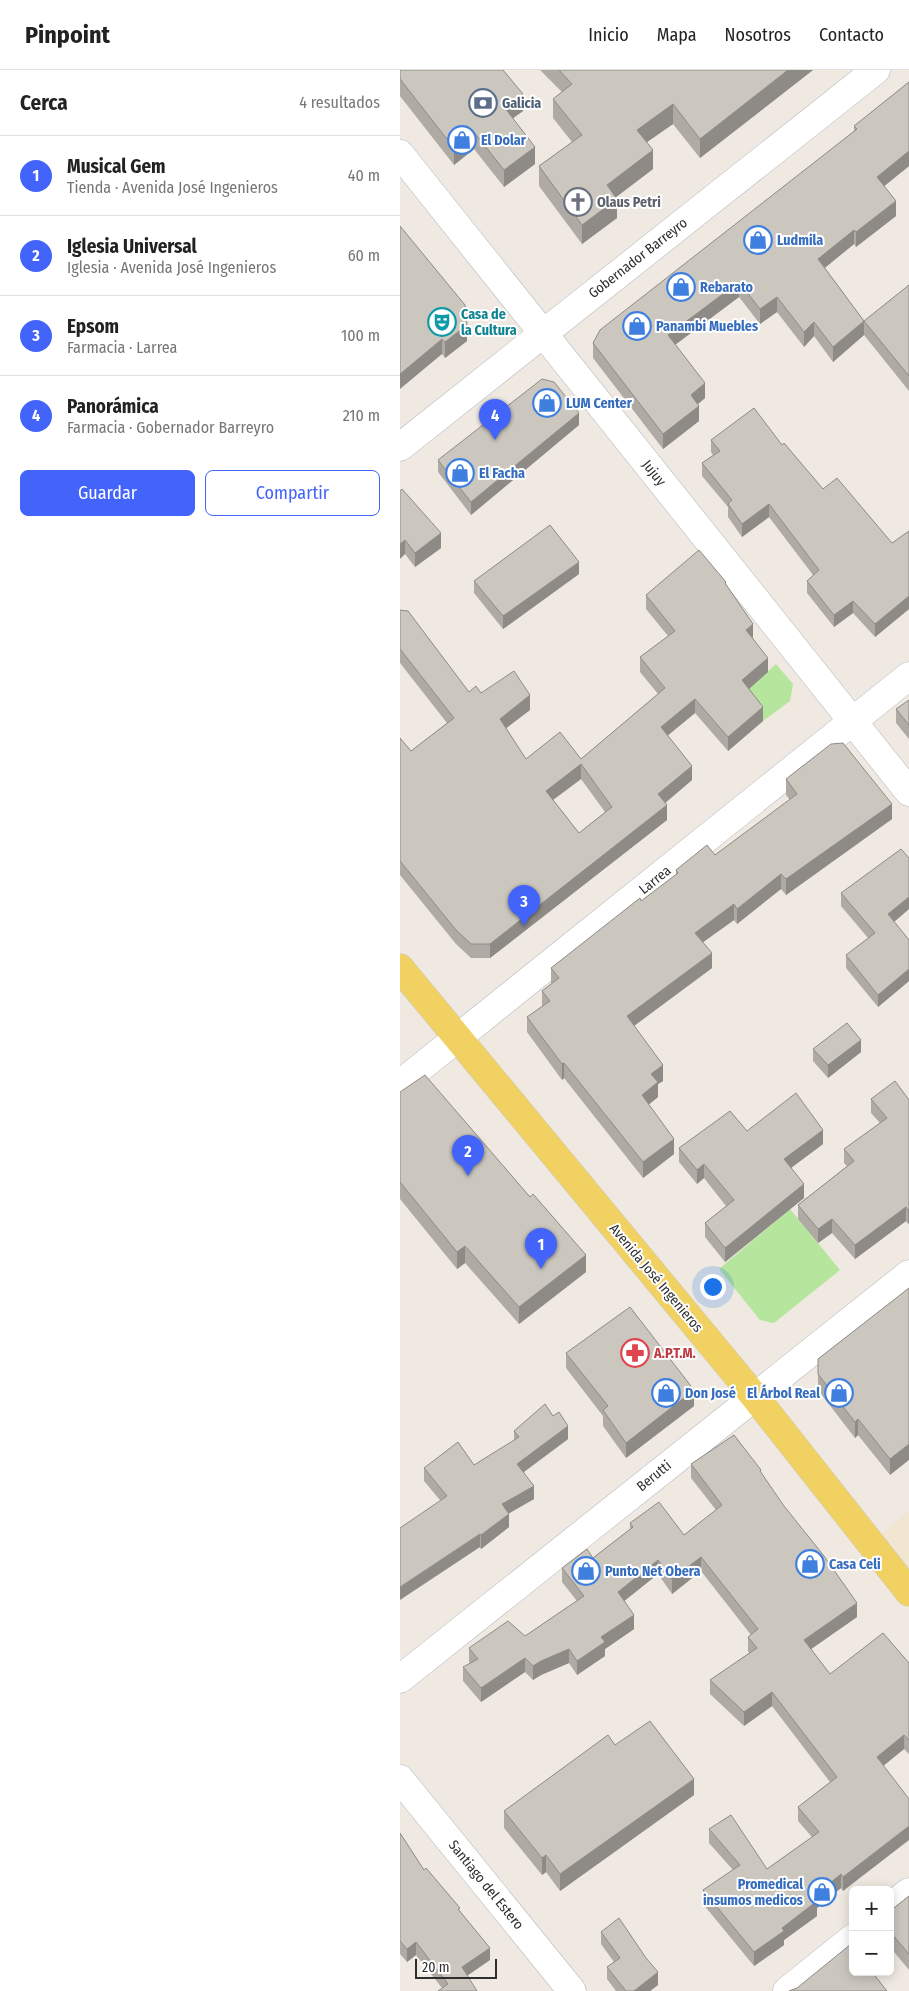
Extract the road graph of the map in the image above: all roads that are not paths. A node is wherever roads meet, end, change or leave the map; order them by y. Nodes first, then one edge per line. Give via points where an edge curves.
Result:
1 (876, 70) edge
2 (400, 154) edge
3 (543, 334) junction
4 (400, 447) edge
5 (909, 676) edge
6 (853, 722) junction
7 (909, 792) edge
8 (400, 968) edge
9 (456, 1038) junction
10 (400, 1084) edge
11 (909, 1274) edge
12 (754, 1397) junction
13 (909, 1592) edge
14 (400, 1679) edge
15 (400, 1778) edge
16 (909, 1892) edge
17 (894, 1904) edge
18 (849, 1941) edge
19 (572, 1991) edge
20 (787, 1991) edge

1 - 3 street, Gobernador Barreyro
2 - 3 street, Jujuy
3 - 4 street, Gobernador Barreyro
3 - 6 street, Jujuy
5 - 6 street, Larrea
6 - 7 street, Jujuy
6 - 9 street, Larrea
8 - 9 main road, Avenida José Ingenieros
9 - 10 street, Larrea
9 - 12 main road, Avenida José Ingenieros
11 - 12 street, Berutti
12 - 13 main road, Avenida José Ingenieros
12 - 14 street, Berutti
15 - 19 street, Santiago del Estero
16 - 17 street
18 - 20 street

